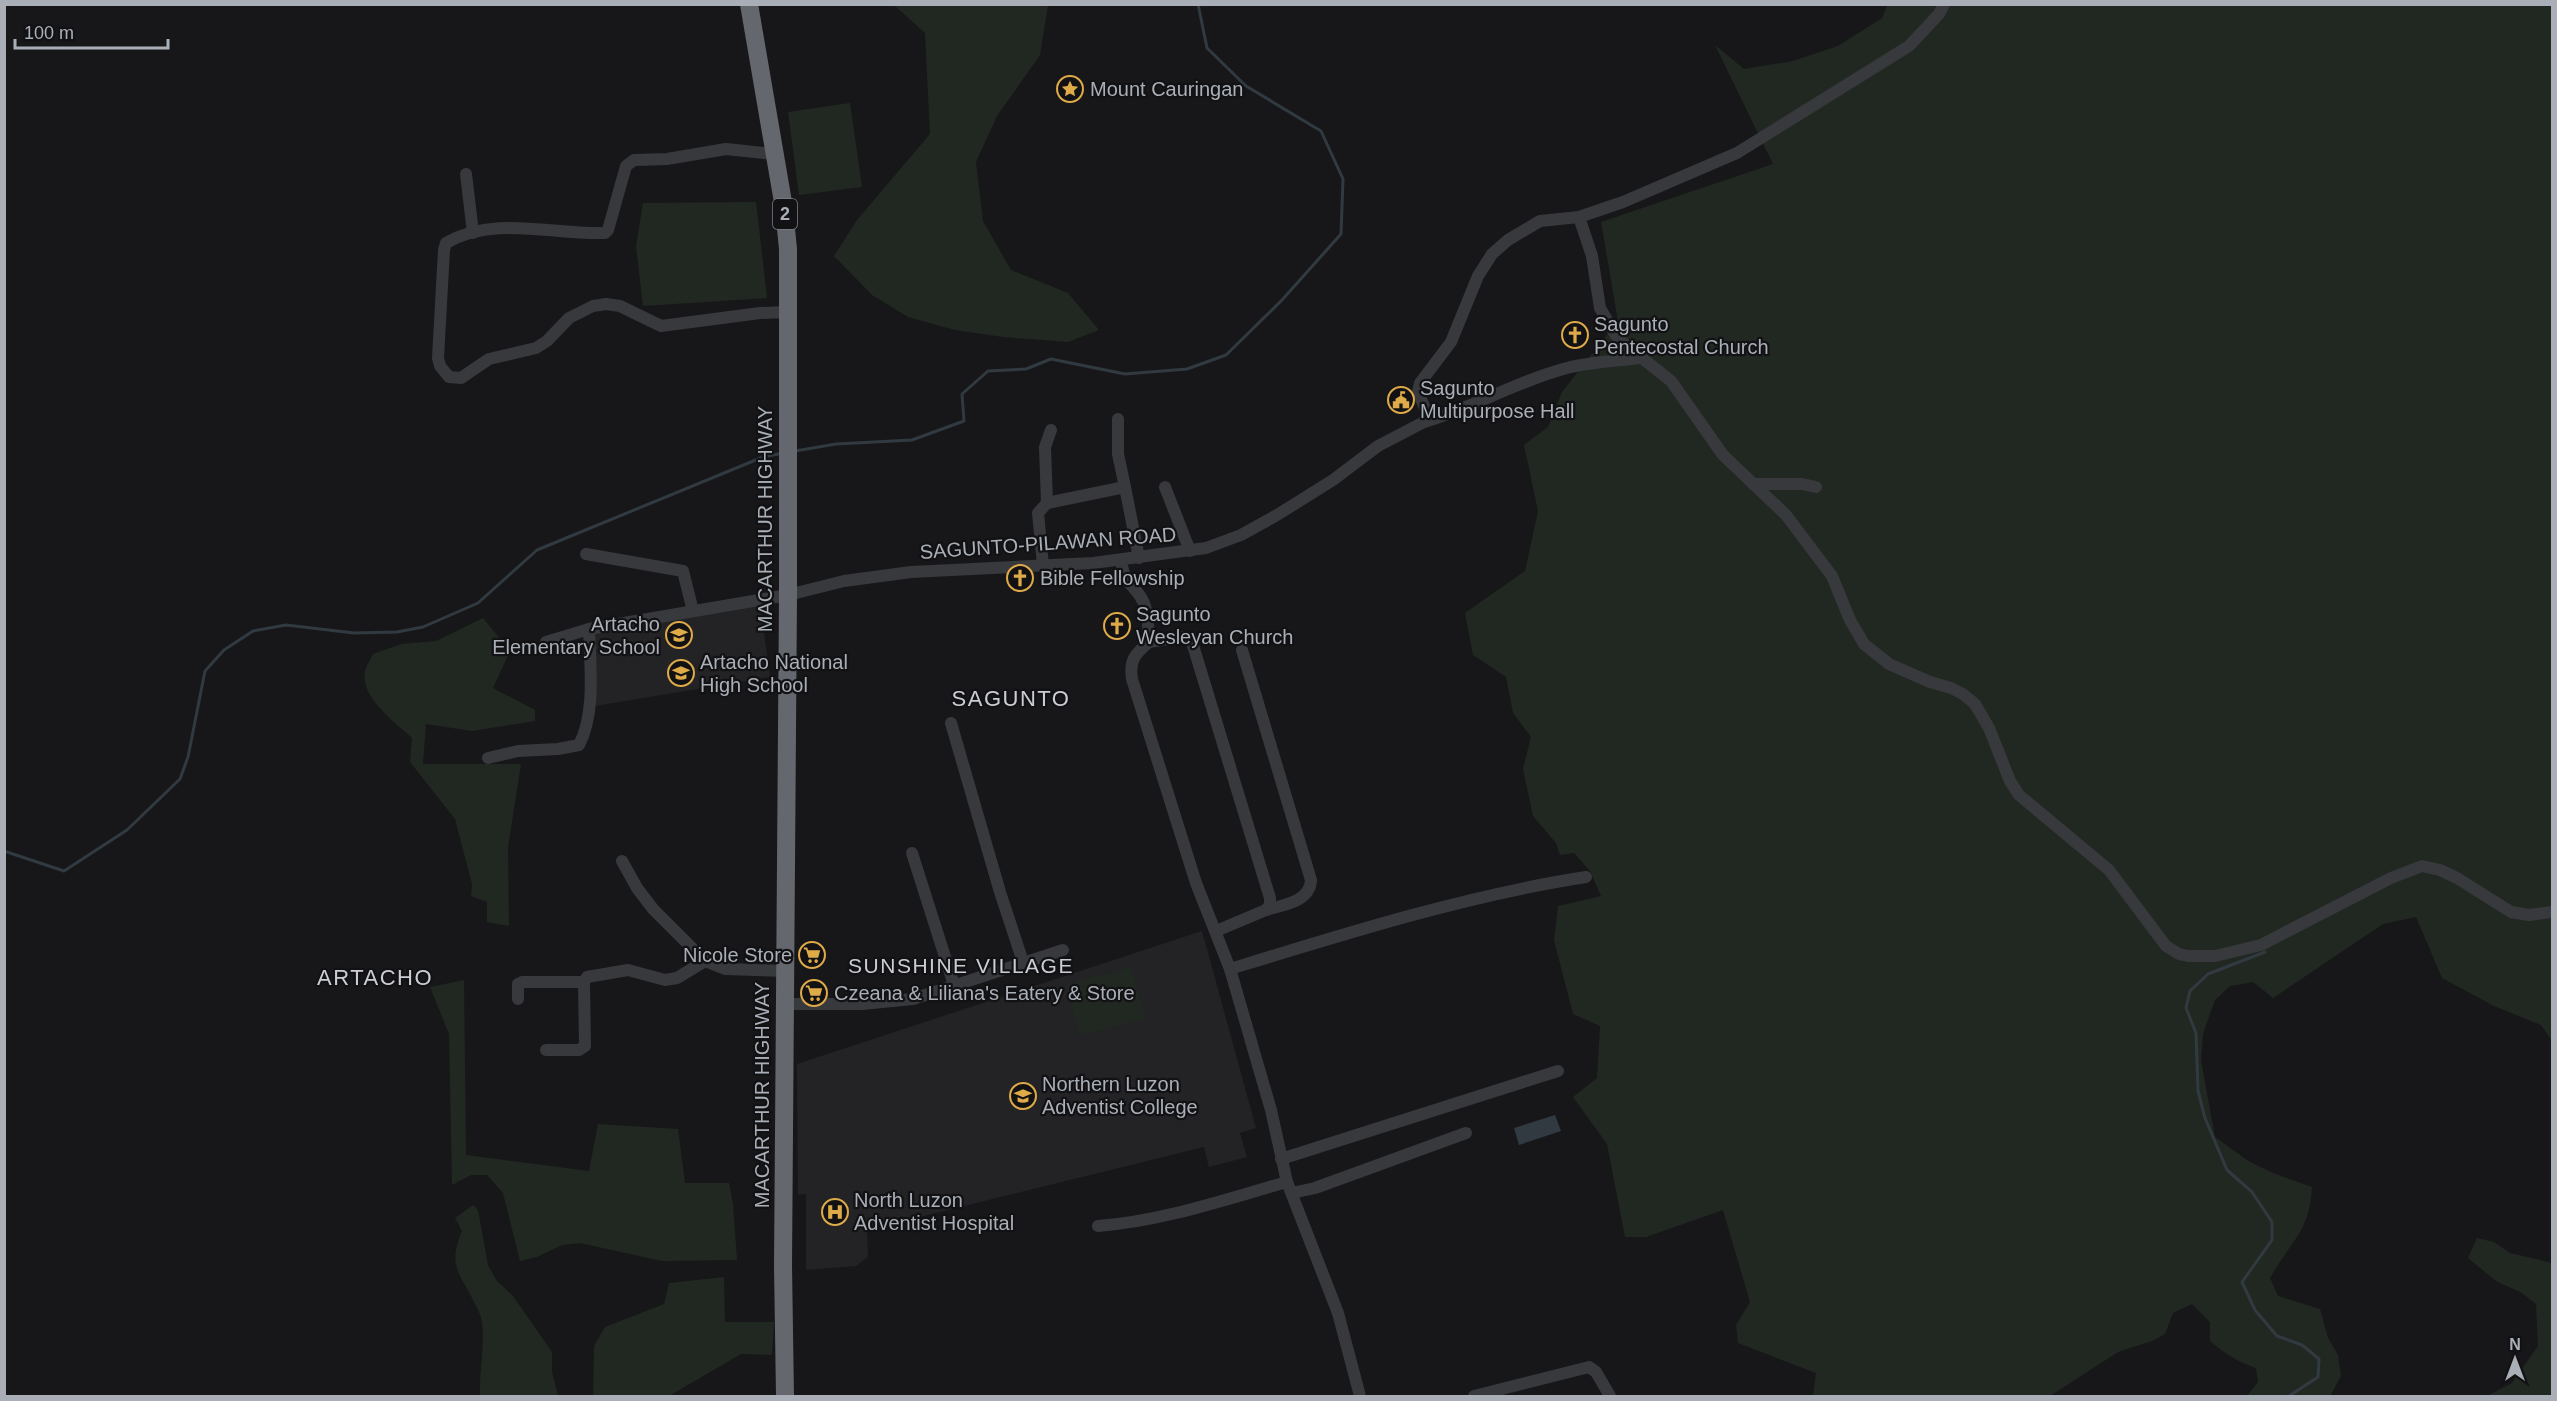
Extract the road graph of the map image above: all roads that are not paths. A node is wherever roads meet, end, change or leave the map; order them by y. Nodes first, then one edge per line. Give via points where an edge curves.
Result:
1 (749, 4) edge
2 (1944, 4) edge
3 (773, 154) junction
4 (466, 174) dead end
5 (1579, 216) junction
6 (473, 233) junction
7 (787, 312) junction
8 (1640, 358) junction
9 (1118, 419) dead end
10 (1424, 422) junction
11 (1051, 430) dead end
12 (1753, 484) junction
13 (1125, 487) junction
14 (1165, 487) dead end
15 (1816, 487) dead end
16 (1047, 503) junction
17 (1190, 551) junction
18 (586, 554) dead end
19 (1139, 558) junction
20 (1121, 560) junction
21 (1043, 565) junction
22 (788, 595) junction
23 (693, 611) junction
24 (589, 629) junction
25 (546, 642) dead end
26 (1149, 642) junction
27 (1242, 650) dead end
28 (951, 723) dead end
29 (489, 758) dead end
30 (912, 853) dead end
31 (622, 861) dead end
32 (1586, 877) dead end
33 (1266, 910) junction
34 (2553, 912) edge
35 (1216, 931) junction
36 (1063, 950) dead end
37 (705, 962) junction
38 (1023, 962) junction
39 (1230, 969) junction
40 (785, 971) junction
41 (584, 982) junction
42 (954, 985) junction
43 (518, 999) dead end
44 (785, 1004) junction
45 (546, 1050) dead end
46 (1558, 1071) dead end
47 (1466, 1133) dead end
48 (1281, 1159) junction
49 (1290, 1187) junction
50 (1098, 1227) dead end
51 (785, 1396) edge
52 (1360, 1396) edge
53 (1474, 1396) edge
54 (1610, 1396) edge

1 - 3 highway, MACARTHUR HIGHWAY / 2
2 - 5 street via 1940,14 1909,46 1744,149 1623,202
3 - 6 street via 726,149 634,160 626,166 605,233 500,228
3 - 7 highway, MACARTHUR HIGHWAY / 2 via 788,249
4 - 6 street
5 - 8 street via 1592,256 1602,313 1618,339
5 - 10 street via 1540,221 1492,254 1473,285 1451,342 1420,383 1418,392 1427,413
6 - 7 street via 446,243 444,250 438,358 445,372 455,378 467,376 489,359 536,348 569,318 593,306 620,306 661,326
7 - 22 highway, MACARTHUR HIGHWAY / 2
8 - 10 street, SAGUNTO-PILAWAN ROAD via 1567,368
8 - 12 street via 1671,381 1723,455
9 - 13 street via 1118,454
10 - 17 street, SAGUNTO-PILAWAN ROAD via 1378,446 1334,480 1277,515 1224,542
11 - 16 street via 1045,447
12 - 15 street
12 - 34 street via 1786,515 1832,576 1864,644 1888,664 1952,688 1975,704 2019,795 2109,870 2172,951 2200,958 2261,945 2422,866 2457,878 2511,912
13 - 16 street
13 - 19 street
14 - 17 street
16 - 21 street via 1038,513
17 - 19 street, SAGUNTO-PILAWAN ROAD
18 - 23 street via 683,571
19 - 20 street, SAGUNTO-PILAWAN ROAD
20 - 21 street, SAGUNTO-PILAWAN ROAD
20 - 26 street via 1124,576 1144,603
21 - 22 street, SAGUNTO-PILAWAN ROAD via 911,572 844,581
22 - 23 street, SAGUNTO-PILAWAN ROAD
22 - 40 highway, MACARTHUR HIGHWAY / 2
23 - 24 street, SAGUNTO-PILAWAN ROAD
24 - 25 street, SAGUNTO-PILAWAN ROAD
24 - 29 street via 591,692 579,745
26 - 33 street via 1181,637 1192,642 1270,898
26 - 35 street via 1133,656 1132,679 1196,883
27 - 33 street via 1311,880 1299,900
28 - 38 street
30 - 42 street
31 - 37 street via 653,909
32 - 39 street via 1474,900
33 - 35 street
35 - 39 street
36 - 38 street
37 - 40 street via 724,969
37 - 41 street via 677,978 665,980 628,970 597,974
38 - 42 street
39 - 48 street via 1271,1110
40 - 44 highway, MACARTHUR HIGHWAY / 2
41 - 43 street via 522,982 518,984
41 - 45 street via 585,1046 579,1050
42 - 44 street via 904,1001
44 - 51 highway, MACARTHUR HIGHWAY / 2
46 - 48 street
47 - 49 street via 1316,1188
48 - 49 street
49 - 50 street
49 - 52 street via 1338,1313
53 - 54 street via 1589,1367

